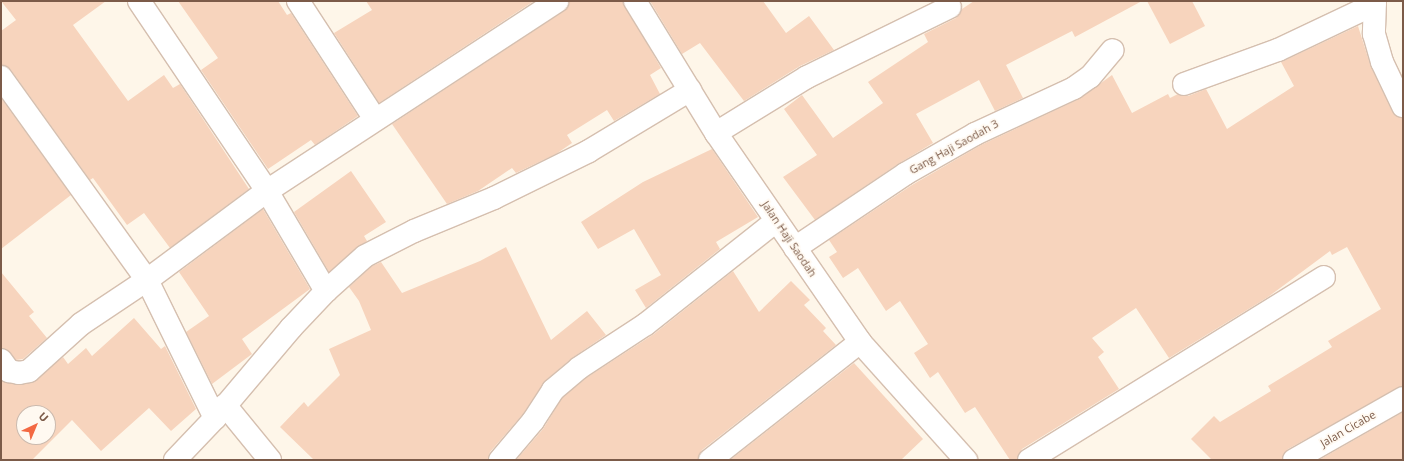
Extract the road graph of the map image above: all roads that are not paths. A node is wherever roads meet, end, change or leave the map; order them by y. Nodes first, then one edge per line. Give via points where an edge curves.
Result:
1 (139, 1) edge
2 (298, 1) edge
3 (557, 1) edge
4 (635, 1) edge
5 (1375, 3) edge
6 (950, 6) dead end
7 (1113, 50) dead end
8 (1, 77) edge
9 (1184, 84) dead end
10 (690, 90) junction
11 (1403, 106) edge
12 (375, 119) junction
13 (716, 133) junction
14 (267, 191) junction
15 (776, 221) junction
16 (795, 248) junction
17 (1324, 277) dead end
18 (147, 280) junction
19 (326, 291) junction
20 (860, 342) junction
21 (1, 360) edge
22 (1403, 398) edge
23 (220, 412) junction
24 (175, 460) edge
25 (270, 460) edge
26 (500, 460) edge
27 (710, 460) edge
28 (966, 460) edge
29 (1029, 460) edge
30 (1294, 460) edge

1 - 14 street
2 - 12 street
3 - 12 street
4 - 10 street, Jalan Haji Saodah
5 - 9 street via 1278,50
5 - 11 street via 1374,34 1382,62
6 - 13 street via 807,77
7 - 16 street, Gang Haji Saodah 3 via 1090,77 1074,88 975,134 904,174
8 - 18 street
10 - 13 street, Jalan Haji Saodah
10 - 19 street via 589,151 494,198 414,231 365,256
12 - 14 street
13 - 15 street, Jalan Haji Saodah
14 - 18 street
14 - 19 street
15 - 16 street, Jalan Haji Saodah
15 - 26 street via 646,324 568,377 553,390 528,427
16 - 20 street, Jalan Haji Saodah
17 - 29 street
18 - 21 street via 81,324 29,371 10,371
18 - 23 street
19 - 23 street
20 - 27 street
20 - 28 street, Jalan Haji Saodah
22 - 30 street, Jalan Cicabe
23 - 24 street
23 - 25 street

